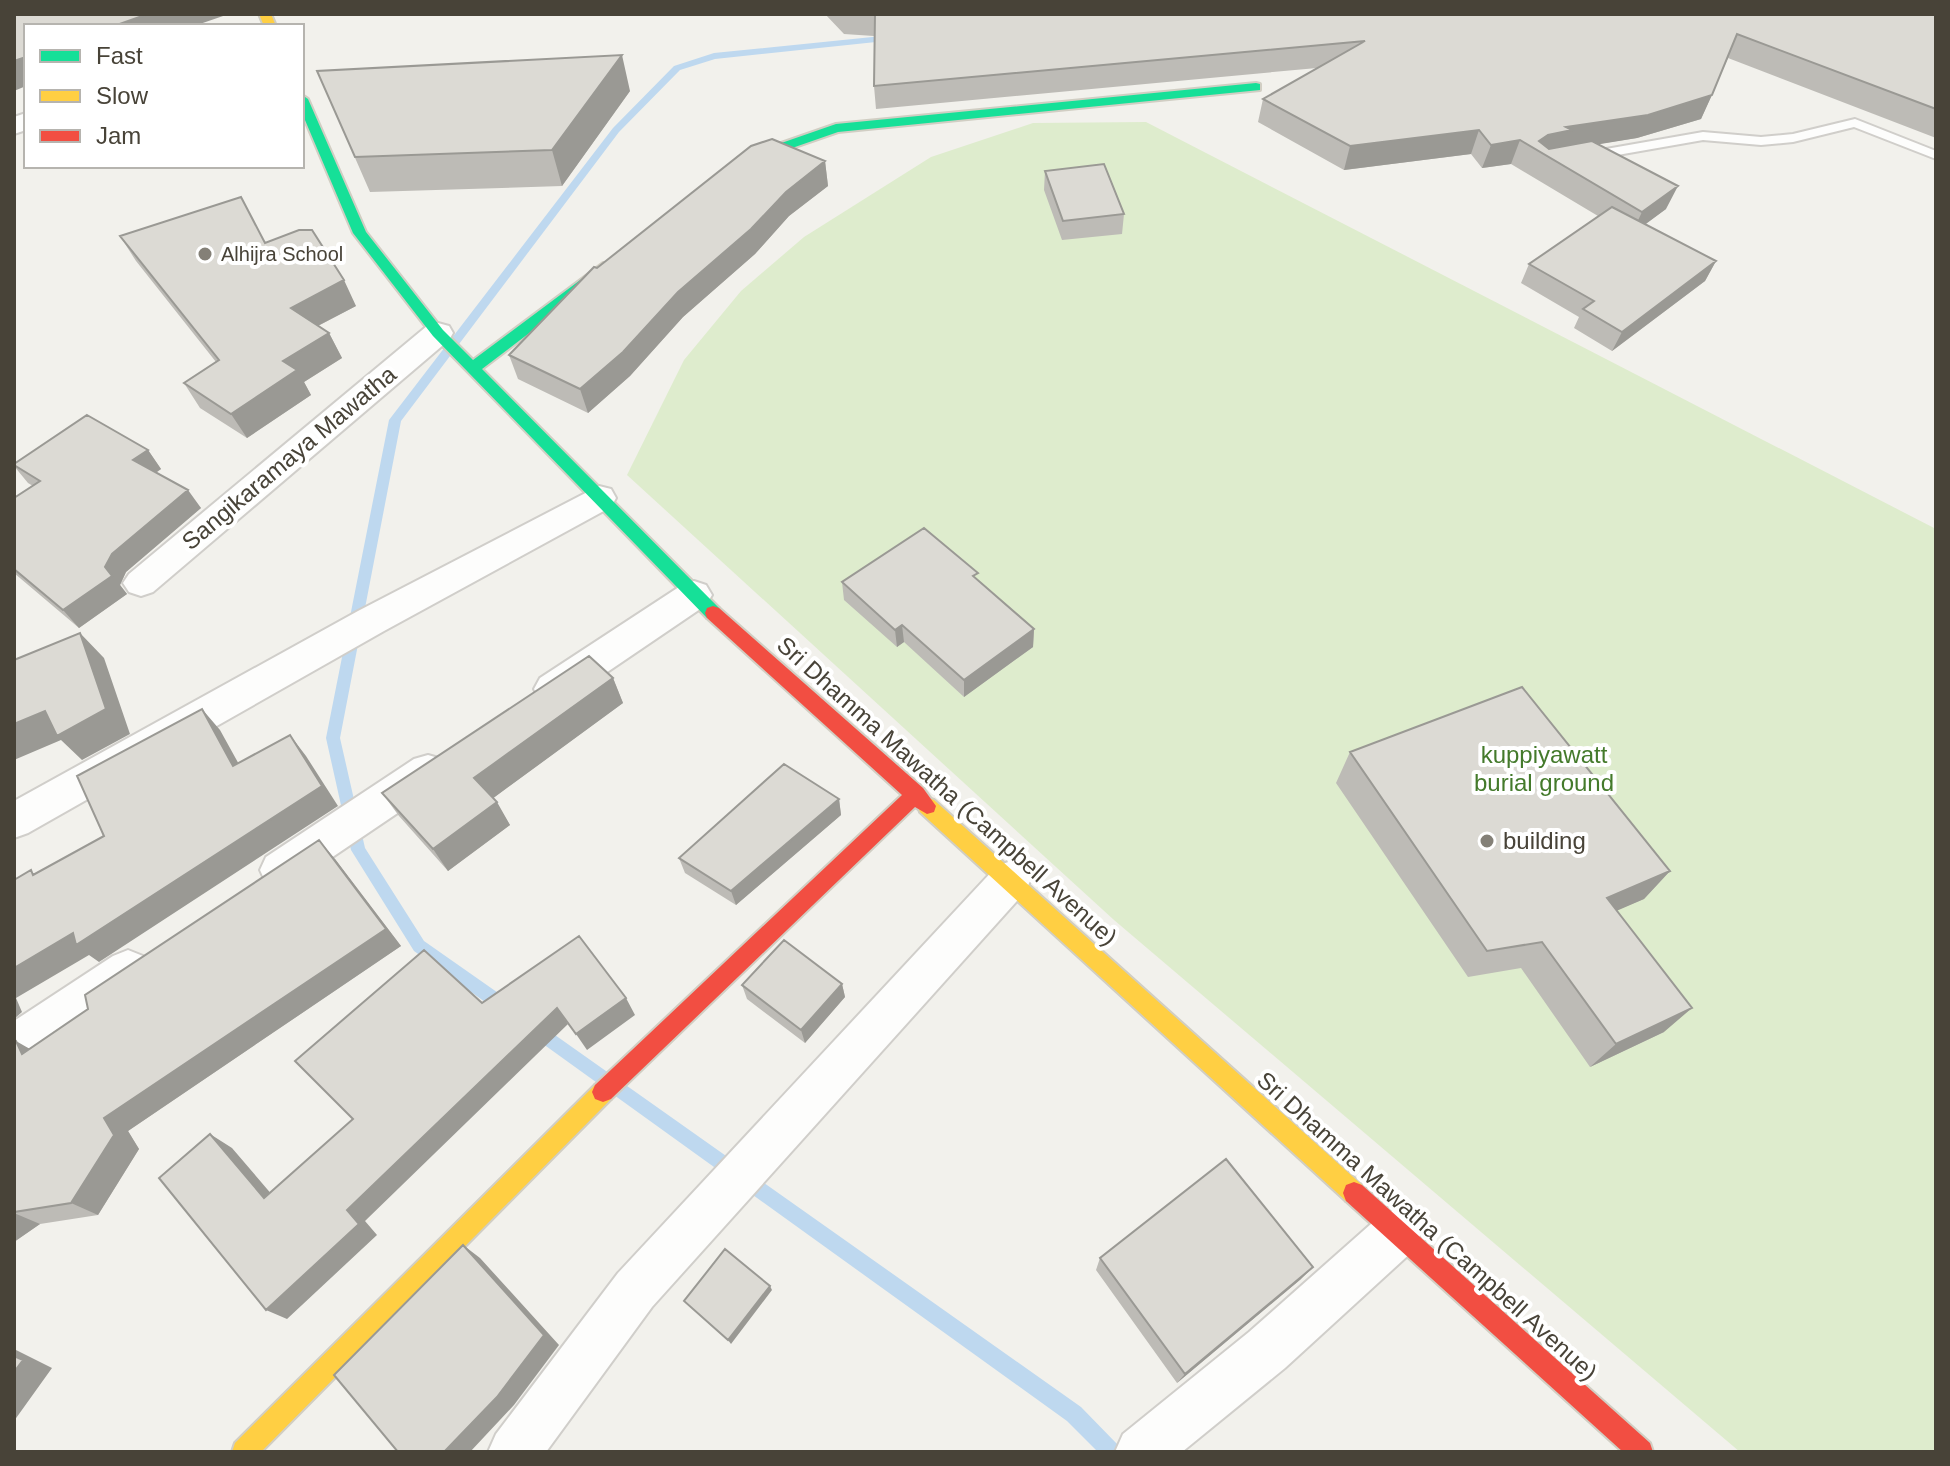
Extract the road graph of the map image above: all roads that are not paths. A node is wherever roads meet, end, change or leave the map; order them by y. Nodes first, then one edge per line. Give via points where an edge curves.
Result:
1 (1256, 87) dead end
2 (304, 104) edge
3 (1936, 155) edge
4 (1582, 157) edge
5 (719, 179) edge
6 (623, 255) edge
7 (446, 341) junction
8 (473, 368) junction
9 (599, 498) junction
10 (141, 583) dead end
11 (694, 595) junction
12 (527, 706) edge
13 (451, 757) edge
14 (916, 794) junction
15 (14, 821) edge
16 (1011, 879) junction
17 (250, 890) edge
18 (158, 950) edge
19 (14, 1046) edge
20 (1397, 1233) junction
21 (1145, 1448) edge
22 (244, 1452) edge
23 (514, 1452) edge
24 (1641, 1452) edge

1 - 5 main road via 836,128 742,161
2 - 7 main road, Sri Dhamma Mawatha (Campbell Avenue) via 360,233
3 - 4 lane via 1855,123 1793,138 1703,136
6 - 8 main road
7 - 8 main road, Sri Dhamma Mawatha (Campbell Avenue)
7 - 10 street, Sangikaramaya Mawatha
8 - 9 main road, Sri Dhamma Mawatha (Campbell Avenue)
9 - 11 main road, Sri Dhamma Mawatha (Campbell Avenue)
9 - 15 street
11 - 12 street
11 - 14 main road, Sri Dhamma Mawatha (Campbell Avenue)
13 - 17 street
14 - 16 main road, Sri Dhamma Mawatha (Campbell Avenue)
14 - 22 main road via 632,1063
16 - 20 main road, Sri Dhamma Mawatha (Campbell Avenue)
16 - 23 street via 635,1290
18 - 19 street
20 - 21 street via 1267,1350
20 - 24 main road, Sri Dhamma Mawatha (Campbell Avenue)

